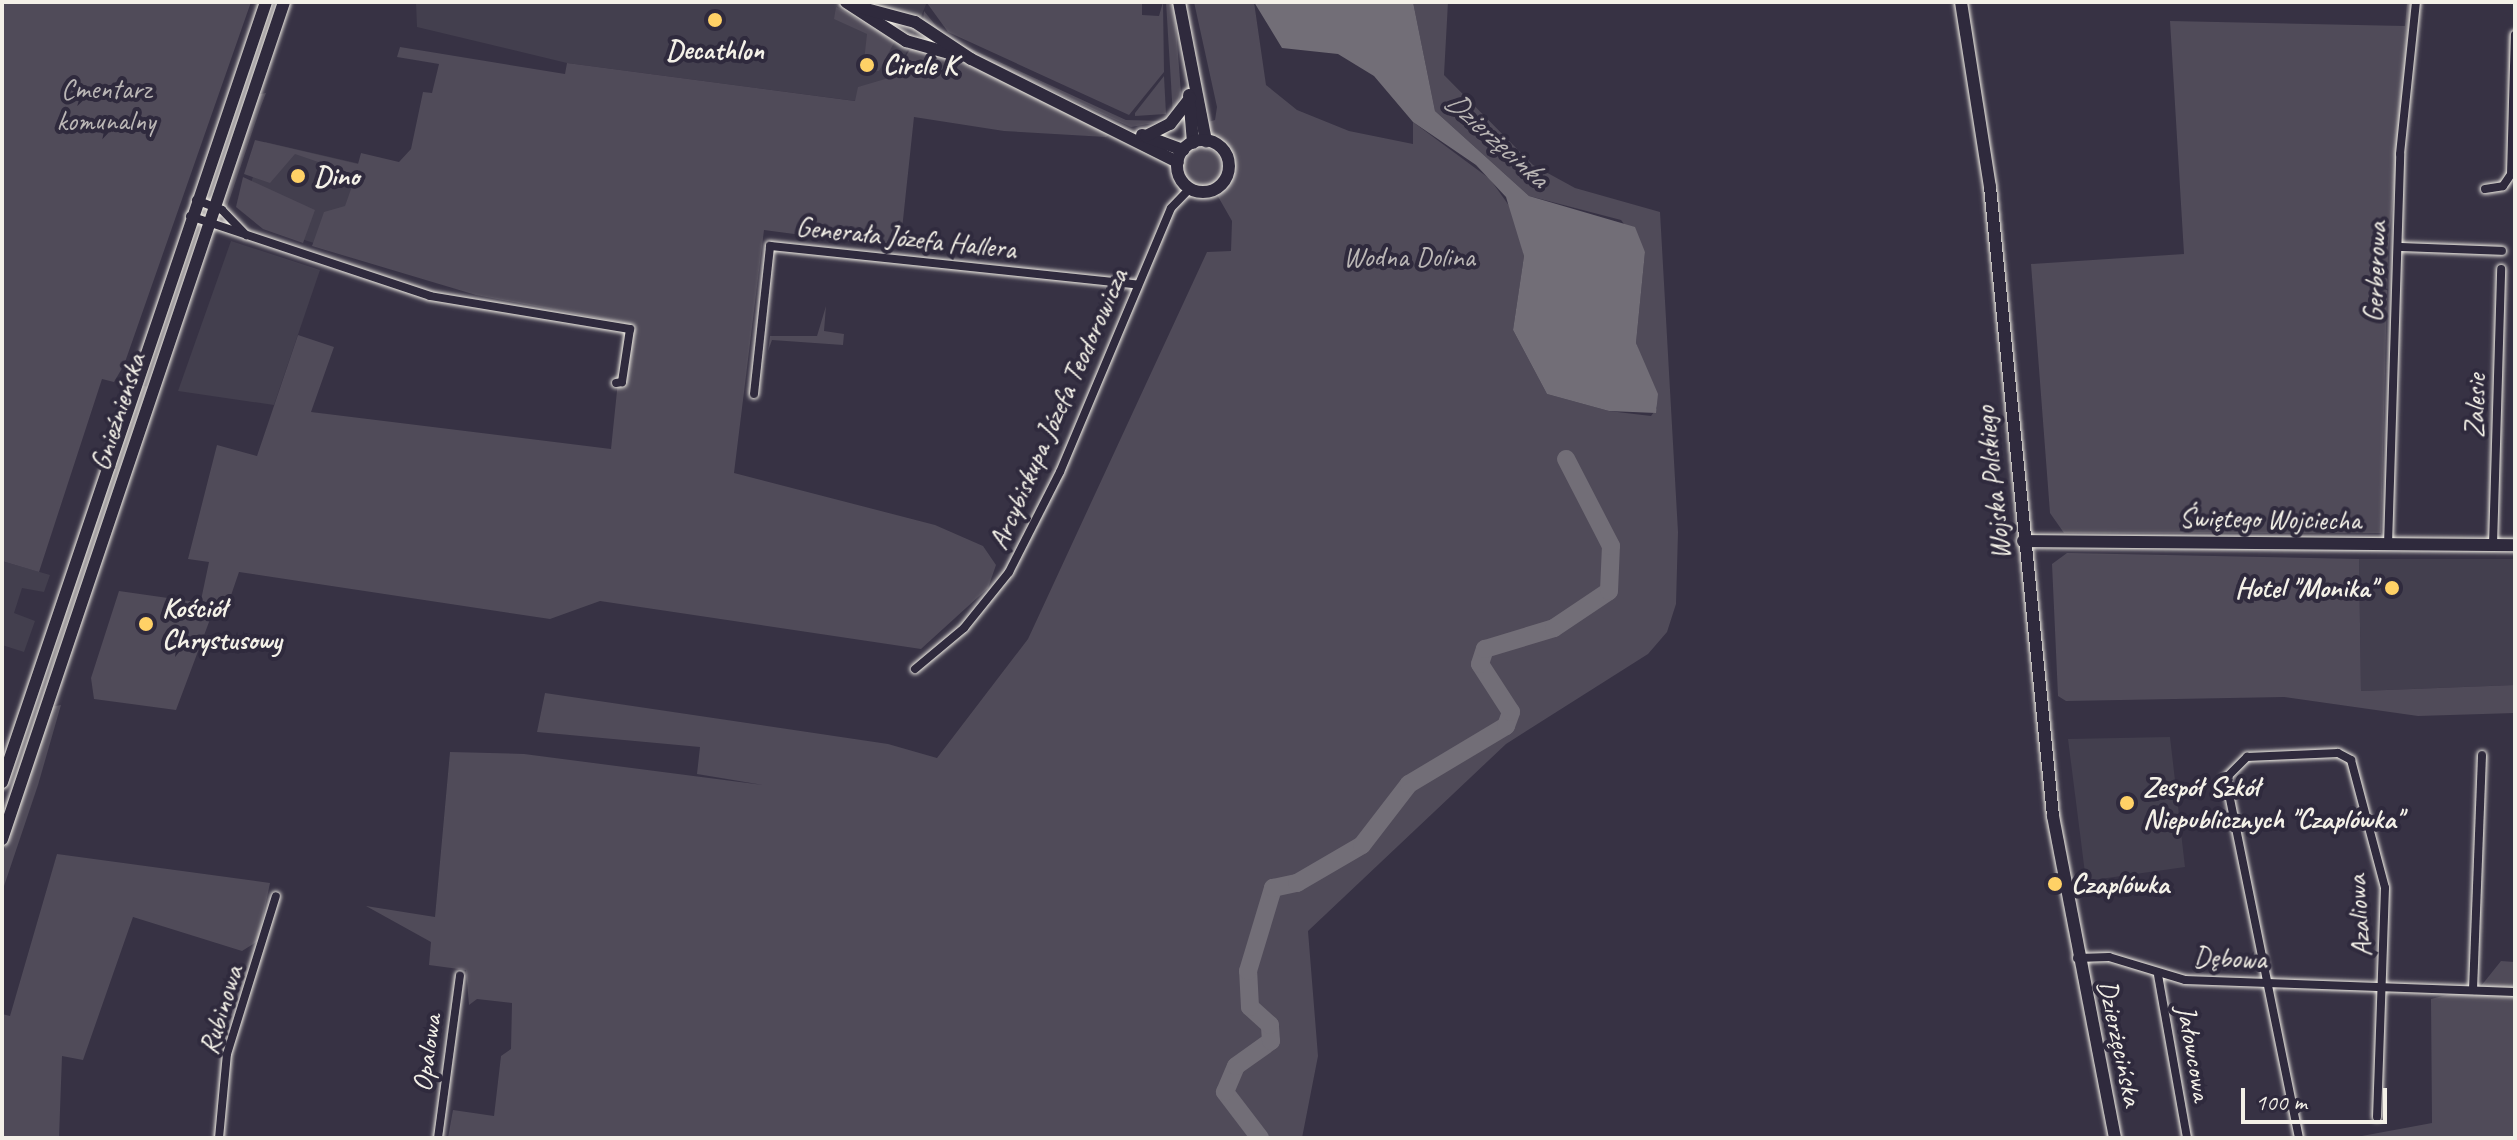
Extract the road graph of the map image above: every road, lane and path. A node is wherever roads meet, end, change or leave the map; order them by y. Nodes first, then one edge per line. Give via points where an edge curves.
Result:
1 (266, 2) edge
2 (284, 2) edge
3 (1179, 2) edge
4 (1961, 2) edge
5 (2416, 2) edge
6 (850, 4) edge
7 (2515, 35) edge
8 (1184, 44) junction
9 (1190, 98) junction
10 (1131, 133) junction
11 (1146, 136) junction
12 (1190, 149) junction
13 (1190, 188) junction
14 (2485, 189) dead end
15 (196, 199) junction
16 (213, 205) junction
17 (190, 216) junction
18 (207, 222) junction
19 (246, 236) junction
20 (2399, 247) junction
21 (2502, 251) dead end
22 (2501, 269) dead end
23 (1138, 285) junction
24 (616, 383) dead end
25 (754, 394) dead end
26 (2023, 541) junction
27 (2388, 545) junction
28 (2493, 545) junction
29 (2515, 545) edge
30 (915, 669) dead end
31 (2482, 755) dead end
32 (2, 782) edge
33 (2, 839) edge
34 (276, 896) dead end
35 (2077, 958) junction
36 (460, 975) dead end
37 (2158, 975) junction
38 (2269, 982) junction
39 (2385, 984) junction
40 (2473, 990) junction
41 (2515, 992) edge
42 (2377, 1117) dead end
43 (219, 1138) edge
44 (438, 1138) edge
45 (2115, 1138) edge
46 (2187, 1138) edge
47 (2299, 1138) edge

1 - 15 street, Gnieźnieńska
2 - 16 street, Gnieźnieńska
3 - 8 street
4 - 26 street, Wojska Polskiego via 1990,187
5 - 20 street, Gerberowa
6 - 10 street
7 - 14 street via 2511,174 2503,186
8 - 9 street
8 - 12 street
9 - 11 street via 1170,124
9 - 12 street
10 - 11 street
10 - 12 street
11 - 12 street
12 - 13 street
12 - 13 street via 1226,154 1227,177 1208,192
13 - 23 street, Arcybiskupa Józefa Teodorowicza via 1171,208
15 - 16 street
15 - 17 street, Gnieźnieńska
16 - 18 street, Gnieźnieńska
16 - 19 street
17 - 18 street
17 - 32 street, Gnieźnieńska
18 - 19 street
18 - 33 street, Gnieźnieńska
19 - 24 street via 430,296 630,329 622,382
20 - 21 street
20 - 27 street, Gerberowa
22 - 28 street, Zalesie
23 - 25 street, Generała Józefa Hallera via 770,246
23 - 30 street, Arcybiskupa Józefa Teodorowicza via 1060,472 1009,572 964,628
26 - 27 street, Świętego Wojciecha
26 - 35 street, Wojska Polskiego
27 - 28 street, Świętego Wojciecha
28 - 29 street, Świętego Wojciecha
31 - 40 street
34 - 43 street, Rubinowa via 227,1054
35 - 37 street, Dębowa via 2109,957
35 - 45 street, Dzierżęcińska
36 - 44 street, Opalowa
37 - 38 street, Dębowa
37 - 46 street, Jałowcowa
38 - 39 street, Dębowa
38 - 39 street, Azaliowa via 2226,778 2247,757 2338,753 2351,760 2385,888
38 - 47 street
39 - 40 street, Dębowa
39 - 42 street
40 - 41 street, Dębowa

